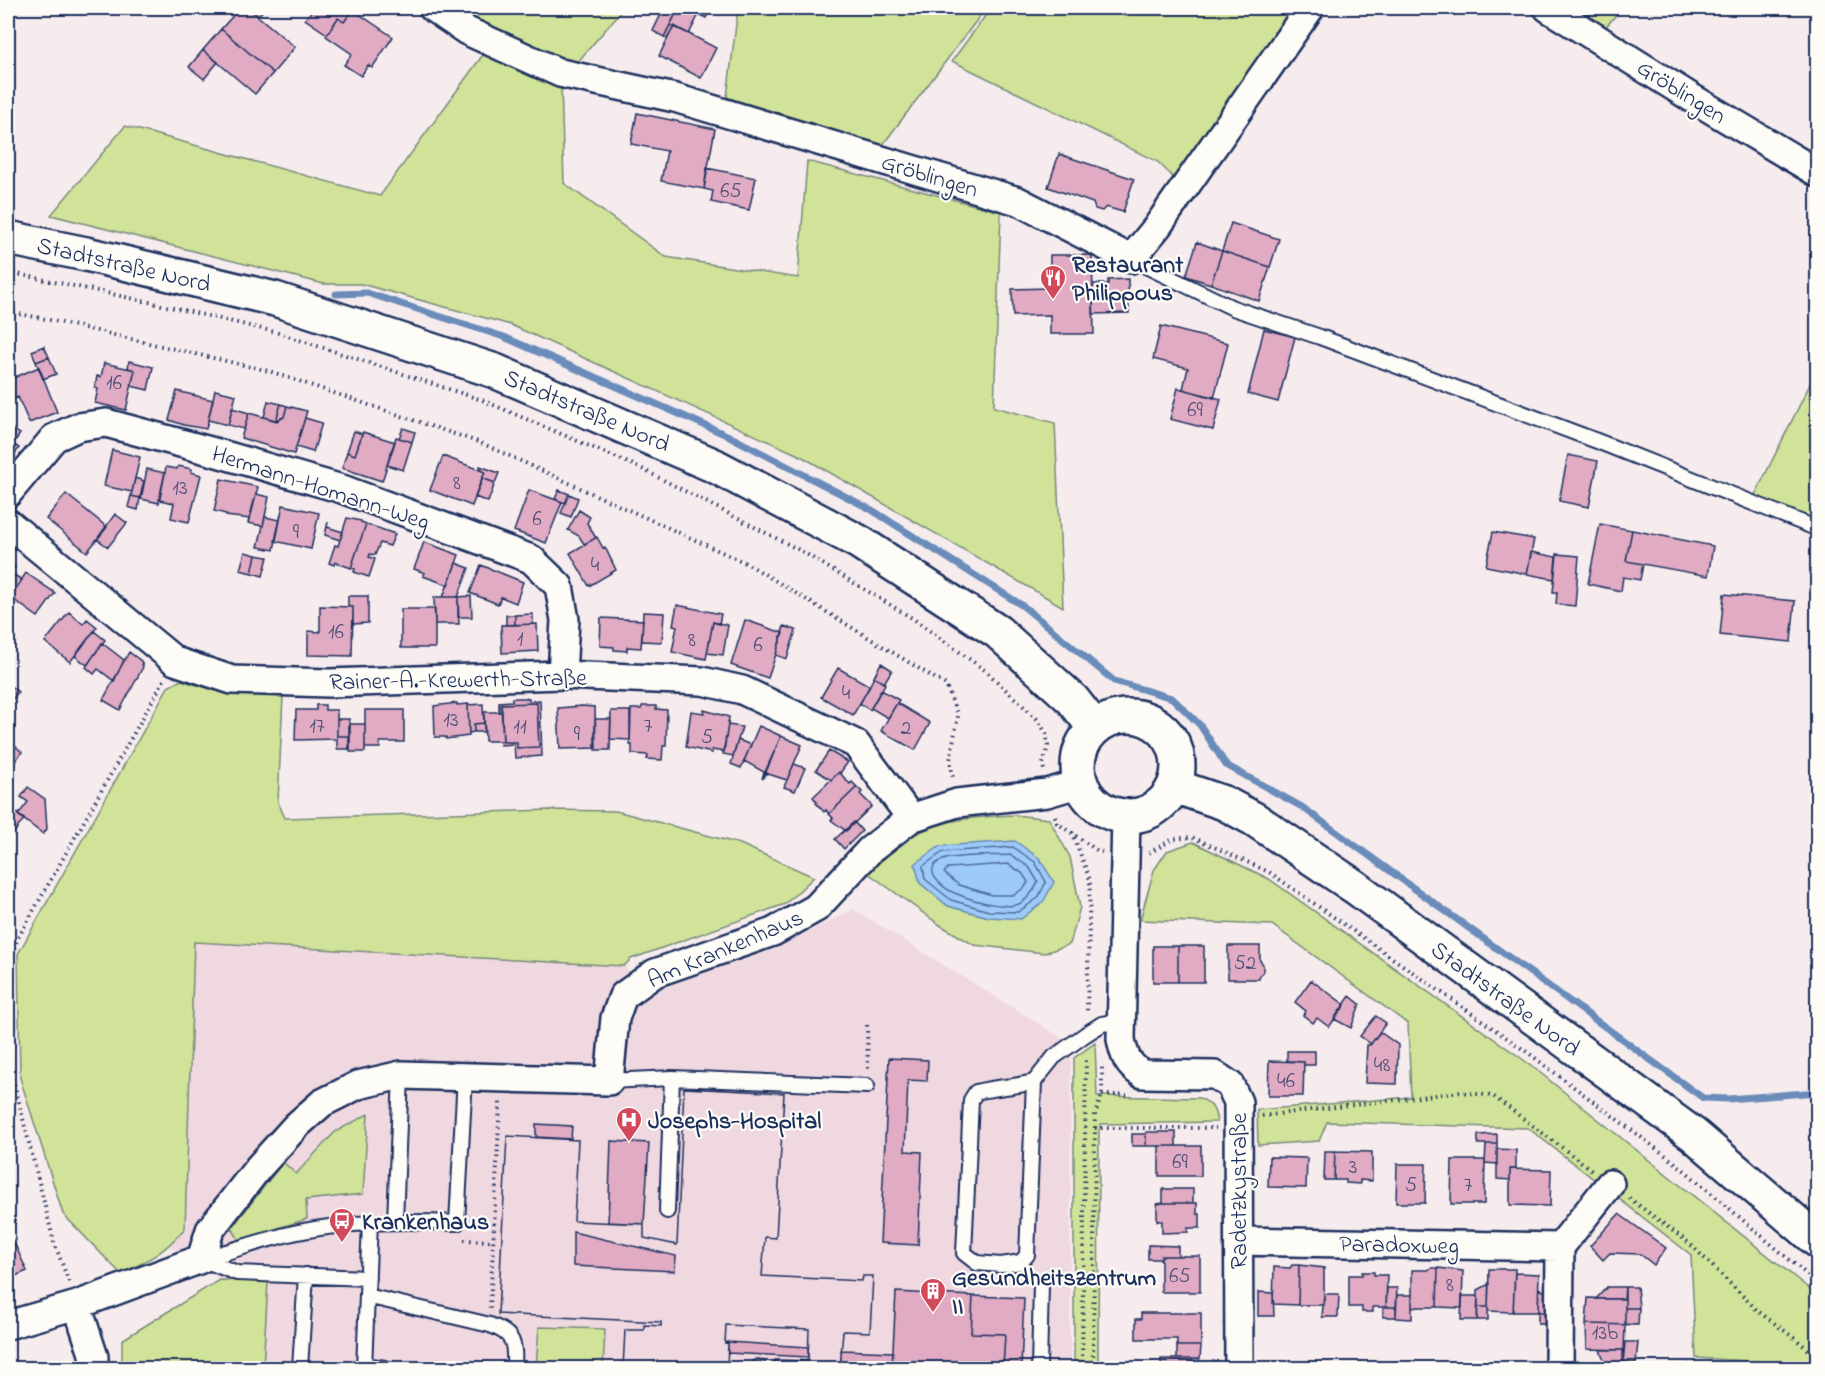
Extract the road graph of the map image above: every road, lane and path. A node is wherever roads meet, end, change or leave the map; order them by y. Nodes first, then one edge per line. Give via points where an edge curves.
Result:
1 (433, 8) edge
2 (1310, 8) edge
3 (1548, 8) edge
4 (1818, 173) edge
5 (8, 238) edge
6 (1131, 258) junction
7 (8, 272) edge
8 (8, 312) edge
9 (8, 493) edge
10 (8, 523) edge
11 (1818, 530) edge
12 (175, 662) junction
13 (562, 675) junction
14 (1095, 728) junction
15 (1081, 783) junction
16 (1174, 786) junction
17 (1047, 794) junction
18 (957, 804) junction
19 (1126, 816) junction
20 (911, 818) junction
21 (1124, 853) junction
22 (1121, 1021) junction
23 (867, 1025) dead end
24 (1086, 1034) junction
25 (401, 1075) junction
26 (465, 1076) junction
27 (672, 1077) junction
28 (501, 1078) junction
29 (609, 1081) junction
30 (1034, 1082) junction
31 (867, 1086) joint
32 (1102, 1095) dead end
33 (1229, 1127) junction
34 (1095, 1128) junction
35 (1610, 1184) junction
36 (667, 1211) dead end
37 (395, 1221) junction
38 (370, 1222) junction
39 (1239, 1241) junction
40 (1818, 1241) edge
41 (1560, 1247) junction
42 (201, 1258) junction
43 (306, 1275) junction
44 (368, 1278) junction
45 (1818, 1284) edge
46 (1041, 1285) dead end
47 (367, 1296) junction
48 (77, 1305) junction
49 (8, 1325) edge
50 (490, 1325) junction
51 (1818, 1359) edge
52 (364, 1367) edge
53 (94, 1368) edge
54 (300, 1368) edge
55 (385, 1368) edge
56 (514, 1368) edge
57 (1039, 1368) edge
58 (1082, 1368) edge
59 (1093, 1368) edge
60 (1239, 1368) edge
61 (1559, 1368) edge

1 - 6 street, Gröblingen via 467,32 560,73 675,98 1018,201
2 - 6 street via 1157,227
3 - 4 street, Gröblingen
5 - 14 main road, Stadtstraße Nord via 275,299 495,371 715,466 859,542 999,632 1073,700
6 - 11 lane via 1233,308 1687,476
7 - 17 path via 275,332 482,400 638,467 801,550 912,618 986,671 1037,719 1046,733 1048,747 1043,764
8 - 18 path via 269,371 481,443 748,564 946,685 958,716 950,760
9 - 13 street, Hermann-Homann-Weg via 54,438 106,423 342,489 531,559 559,586 565,620
10 - 12 street, Rainer-A.-Krewerth-Straße
12 - 13 street, Rainer-A.-Krewerth-Straße via 232,680 329,683
12 - 48 path via 11,956 12,1075 54,1242
13 - 20 street, Rainer-A.-Krewerth-Straße via 702,681 742,690 856,744
14 - 15 main road via 1081,748
14 - 16 main road via 1113,718 1134,716 1162,728 1178,755
15 - 17 street, Am Krankenhaus
15 - 19 main road via 1100,807
16 - 19 main road via 1166,799 1150,811
16 - 40 main road, Stadtstraße Nord via 1224,803 1254,819 1355,887 1694,1135
17 - 18 street, Am Krankenhaus
18 - 20 street, Am Krankenhaus
19 - 21 street, Radetzkystraße
20 - 29 street, Am Krankenhaus via 870,850 816,908 773,933 654,974 623,996 615,1018
21 - 22 street, Radetzkystraße
21 - 24 path via 1098,851 1072,832 1090,880
21 - 45 path via 1149,853 1173,839 1192,837 1269,872 1527,1052 1677,1164
22 - 24 lane via 1102,1024
22 - 33 street, Radetzkystraße via 1124,1056 1142,1074 1215,1075 1230,1085 1238,1102
23 - 31 path
24 - 30 lane via 1054,1057
24 - 58 path
25 - 26 street
25 - 37 lane
25 - 42 street via 358,1085 315,1108 258,1168 210,1230
26 - 28 street
26 - 37 lane via 457,1223
27 - 29 lane
27 - 31 lane
27 - 36 lane
28 - 29 street
28 - 50 path
30 - 30 lane via 1027,1255 1021,1262 977,1263 964,1253 971,1100 976,1092
32 - 34 path
33 - 34 path
33 - 35 path via 1259,1116 1461,1092 1493,1096
33 - 39 street, Radetzkystraße
34 - 59 path
35 - 41 street
35 - 51 path via 1689,1243 1759,1312
37 - 38 lane
38 - 42 lane via 296,1233
38 - 44 lane
39 - 41 street, Paradoxweg
39 - 60 street, Radetzkystraße
41 - 61 street
42 - 43 lane via 237,1273
42 - 48 street
43 - 44 lane
43 - 54 lane
44 - 47 lane
46 - 57 lane
47 - 50 lane
47 - 52 lane
48 - 49 street
48 - 53 street
50 - 56 lane via 504,1330 515,1347
52 - 55 lane

